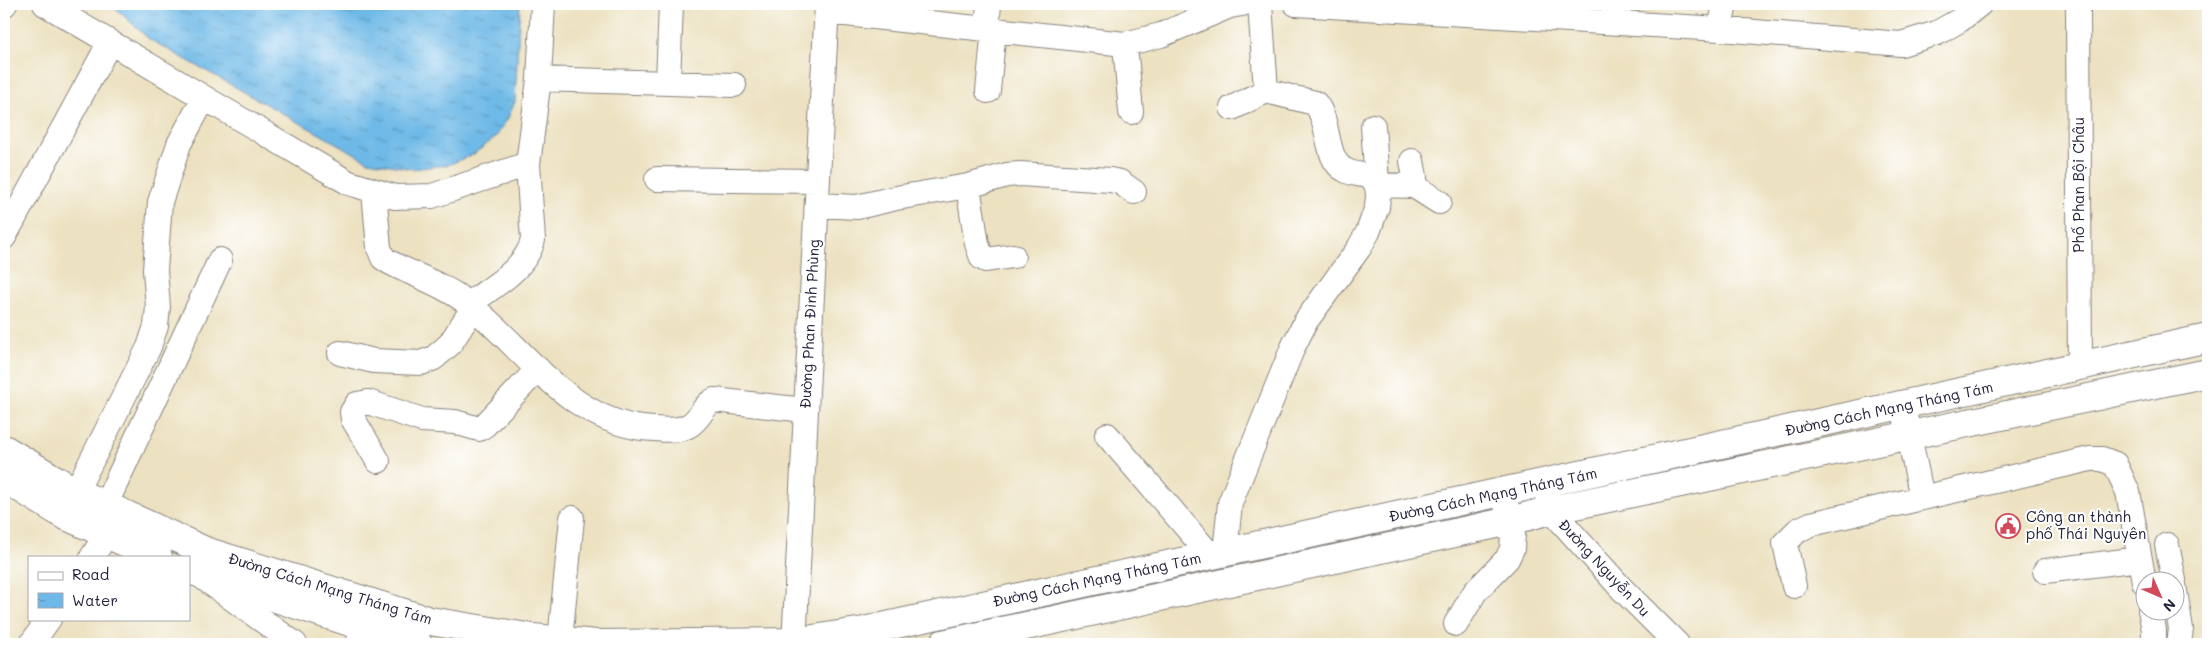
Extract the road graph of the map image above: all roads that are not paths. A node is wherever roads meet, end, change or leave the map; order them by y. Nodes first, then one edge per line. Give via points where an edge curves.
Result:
1 (45, 4) edge
2 (543, 4) edge
3 (671, 4) edge
4 (989, 4) edge
5 (1242, 4) edge
6 (1260, 4) edge
7 (1296, 4) edge
8 (1725, 4) edge
9 (1980, 4) edge
10 (2078, 4) edge
11 (827, 8) edge
12 (1400, 8) edge
13 (1532, 11) edge
14 (990, 28) junction
15 (1720, 30) junction
16 (110, 42) junction
17 (1124, 44) junction
18 (539, 79) junction
19 (668, 82) junction
20 (734, 85) dead end
21 (1266, 90) junction
22 (988, 91) dead end
23 (204, 98) junction
24 (1232, 108) dead end
25 (1132, 112) dead end
26 (1373, 126) dead end
27 (1412, 161) dead end
28 (528, 164) junction
29 (657, 179) dead end
30 (818, 181) junction
31 (1376, 181) junction
32 (968, 186) junction
33 (1414, 186) junction
34 (374, 191) junction
35 (1134, 192) dead end
36 (1439, 202) dead end
37 (817, 204) junction
38 (4, 237) edge
39 (1012, 256) dead end
40 (220, 260) dead end
41 (471, 306) junction
42 (2208, 338) edge
43 (340, 353) dead end
44 (2080, 367) junction
45 (538, 369) junction
46 (2208, 374) edge
47 (1904, 406) junction
48 (805, 410) junction
49 (1910, 434) junction
50 (1107, 435) dead end
51 (6, 461) edge
52 (378, 461) dead end
53 (1544, 484) junction
54 (1503, 492) junction
55 (1922, 498) junction
56 (70, 504) junction
57 (105, 506) junction
58 (1551, 510) junction
59 (572, 518) dead end
60 (1510, 521) junction
61 (107, 534) junction
62 (2167, 545) dead end
63 (1218, 554) junction
64 (93, 556) edge
65 (156, 556) edge
66 (2142, 570) edge
67 (2172, 570) edge
68 (2045, 571) dead end
69 (2134, 571) edge
70 (194, 573) edge
71 (1794, 586) dead end
72 (48, 620) edge
73 (2152, 620) edge
74 (2180, 620) edge
75 (1456, 624) dead end
76 (364, 625) edge
77 (560, 640) junction
78 (794, 643) edge
79 (31, 644) edge
80 (295, 644) edge
81 (418, 644) edge
82 (943, 644) edge
83 (1678, 644) edge
84 (2154, 644) edge
85 (2179, 644) edge

1 - 16 street
2 - 18 street
3 - 19 street
4 - 14 street
5 - 17 street via 1161,35
6 - 21 street
7 - 12 street
8 - 15 street
9 - 15 street via 1937,33 1901,44
10 - 44 street, Phố Phan Bội Châu
11 - 14 street via 901,21
11 - 30 street, Đường Phan Đình Phùng
12 - 13 street
13 - 15 street
14 - 17 street
14 - 22 street
16 - 23 street
16 - 38 street
17 - 25 street
18 - 19 street
18 - 28 street
19 - 20 street
21 - 24 street
21 - 31 street via 1316,104 1325,123 1336,164 1346,172
23 - 34 street via 349,183
23 - 56 street via 179,144 160,202 154,270 158,307 152,340
26 - 31 street
27 - 33 street via 1416,178
28 - 34 street via 432,196 394,197
28 - 41 street via 531,248 510,274
29 - 30 street
30 - 37 street, Đường Phan Đình Phùng
31 - 33 street
31 - 63 street via 1377,207 1368,232 1306,320 1230,503
32 - 35 street via 1007,175 1047,175 1110,180 1120,182
32 - 37 street via 857,207
32 - 39 street via 982,258
33 - 36 street
34 - 41 street via 379,248 383,258
37 - 48 street, Đường Phan Đình Phùng
40 - 57 street
41 - 43 street via 450,344 434,358 420,364 374,361
41 - 45 street
42 - 44 highway, Đường Cách Mạng Tháng Tám
44 - 47 highway, Đường Cách Mạng Tháng Tám
45 - 48 street via 572,400 594,414 640,429 687,427 714,400
45 - 52 street via 479,429 455,422 422,420 368,402 357,404 352,412 353,419
46 - 49 highway, Đường Cách Mạng Tháng Tám
47 - 49 street
47 - 53 highway, Đường Cách Mạng Tháng Tám
48 - 78 street, Đường Phan Đình Phùng
49 - 55 street
49 - 58 highway, Đường Cách Mạng Tháng Tám
50 - 63 street
51 - 56 highway, Đường Cách Mạng Tháng Tám
53 - 54 highway, Đường Cách Mạng Tháng Tám
53 - 58 street, Đường Nguyễn Du
54 - 60 street
54 - 63 highway, Đường Cách Mạng Tháng Tám
55 - 66 street via 2080,461 2102,459 2115,464 2128,492
55 - 71 street via 1811,524 1798,530 1786,543
56 - 57 highway, Đường Cách Mạng Tháng Tám
56 - 61 highway, Đường Cách Mạng Tháng Tám
57 - 76 highway, Đường Cách Mạng Tháng Tám
58 - 60 highway, Đường Cách Mạng Tháng Tám
58 - 83 street, Đường Nguyễn Du via 1622,589
59 - 77 street
60 - 75 street via 1512,549 1507,559 1475,592
60 - 82 highway, Đường Cách Mạng Tháng Tám
61 - 64 street
61 - 65 highway, Đường Cách Mạng Tháng Tám
62 - 67 street
63 - 78 highway, Đường Cách Mạng Tháng Tám via 864,632
68 - 69 street
70 - 76 highway, Đường Cách Mạng Tháng Tám
70 - 80 street
72 - 79 street
73 - 84 street
74 - 85 street
76 - 77 highway, Đường Cách Mạng Tháng Tám via 430,621
76 - 81 highway, Đường Cách Mạng Tháng Tám
77 - 78 highway, Đường Cách Mạng Tháng Tám via 596,644

